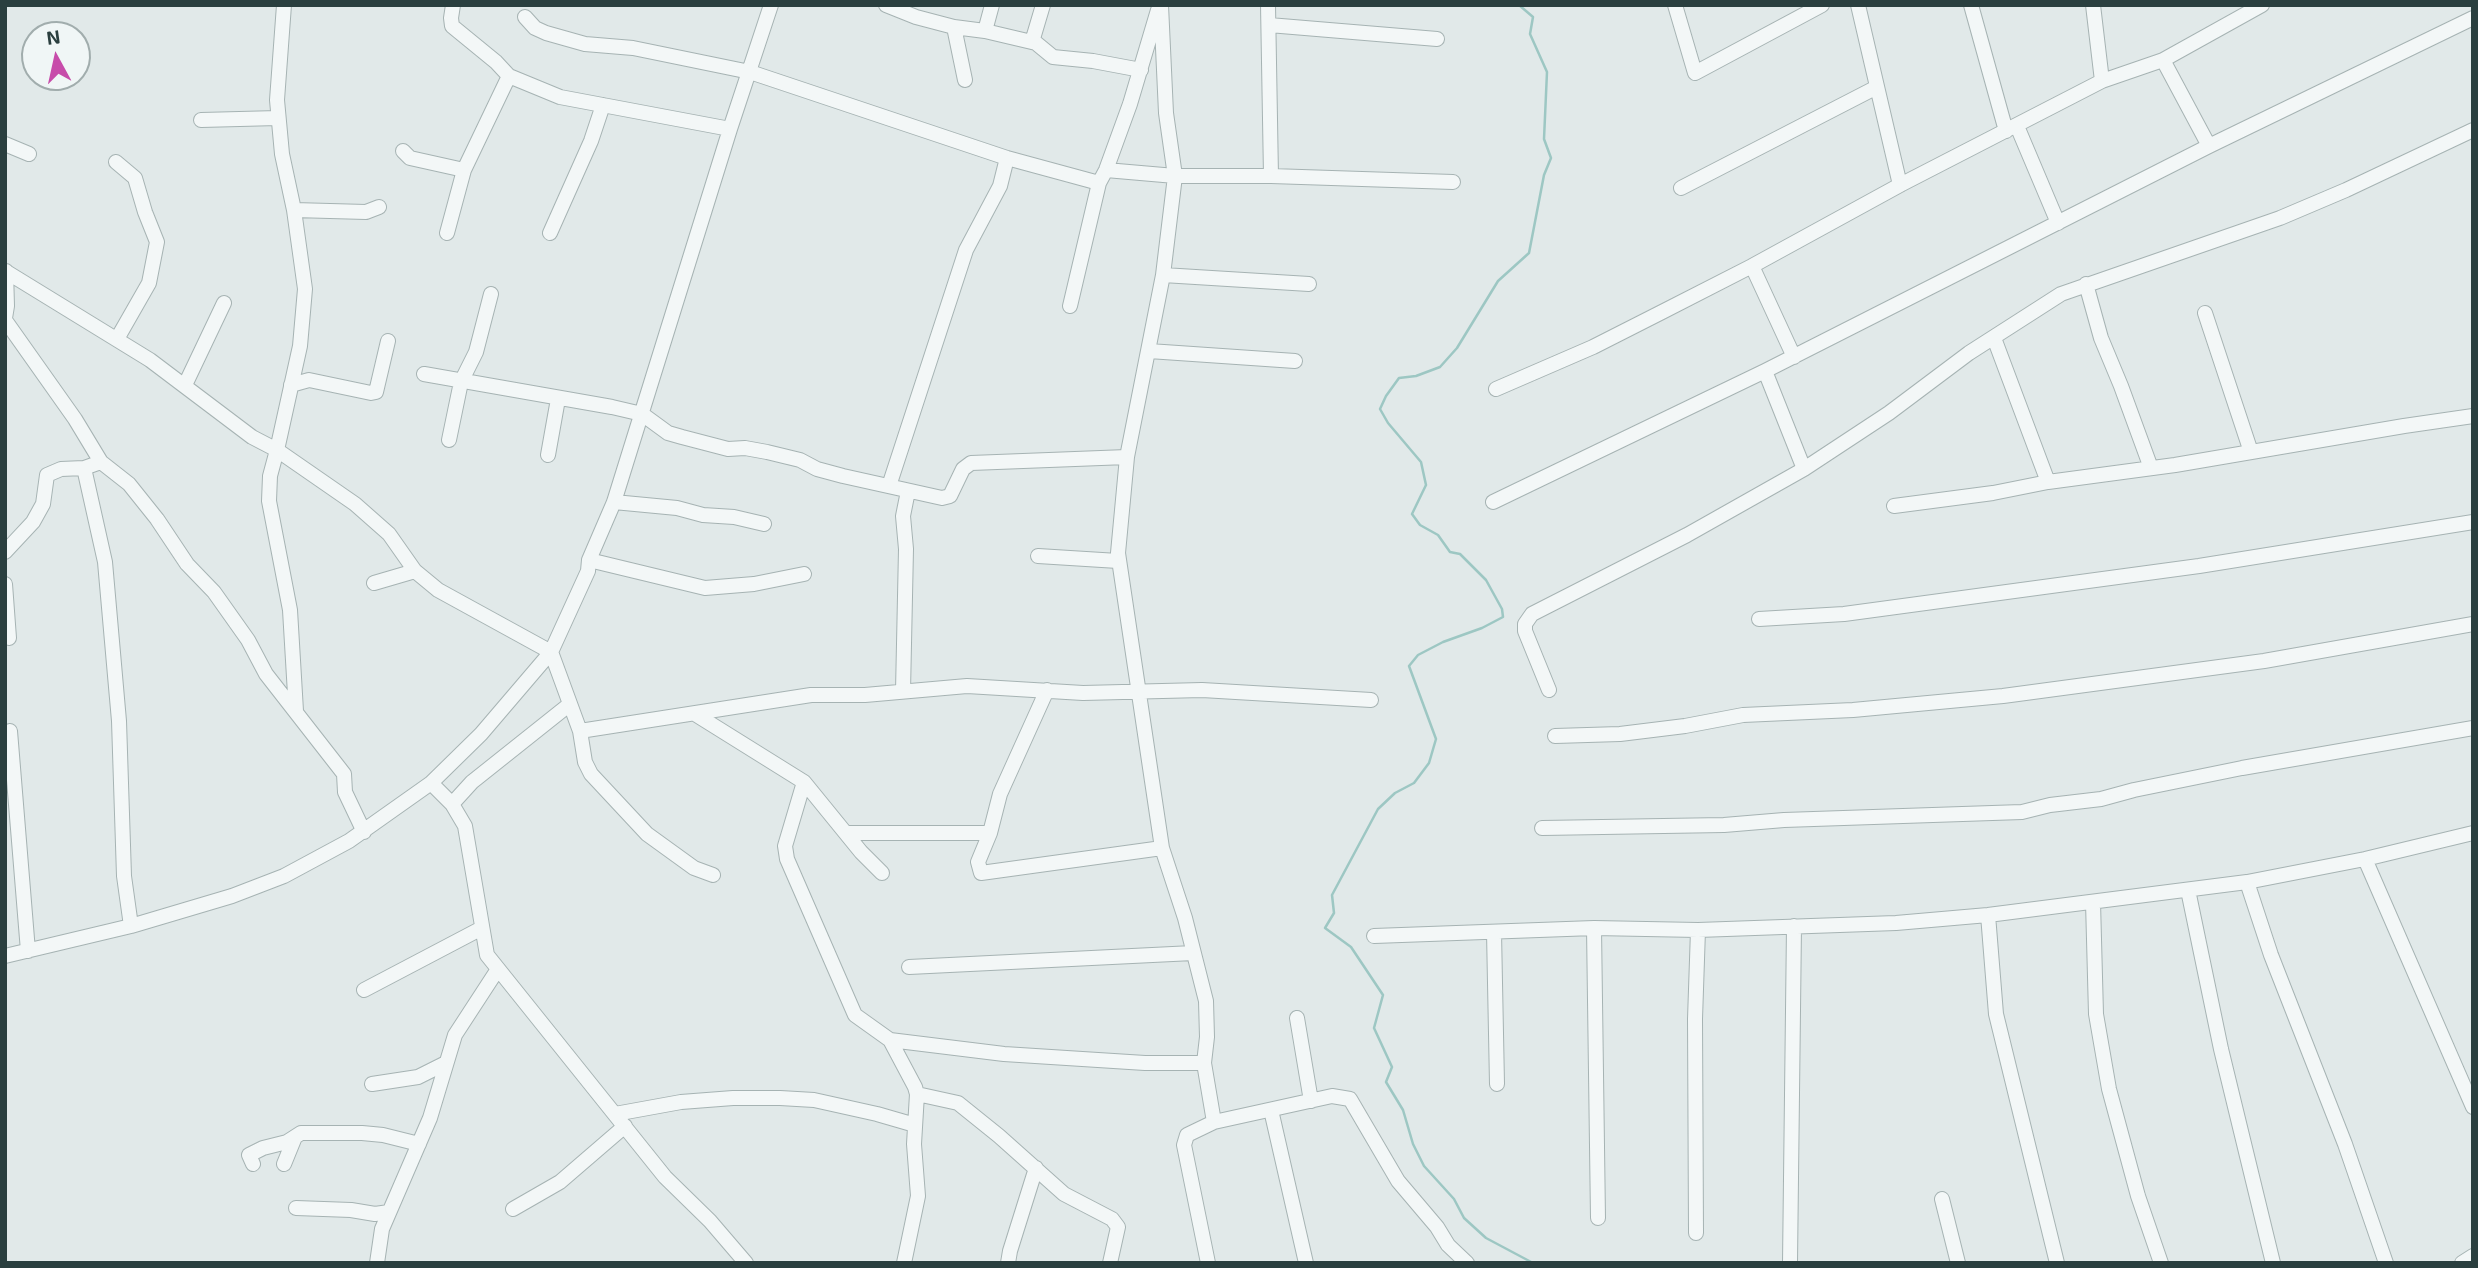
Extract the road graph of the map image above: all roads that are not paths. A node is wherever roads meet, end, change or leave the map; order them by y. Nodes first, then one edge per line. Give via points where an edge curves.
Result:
1 (284, 5) edge
2 (453, 5) edge
3 (772, 5) edge
4 (886, 5) edge
5 (992, 5) edge
6 (1043, 5) edge
7 (1160, 5) edge
8 (1269, 5) edge
9 (1675, 5) edge
10 (1822, 5) edge
11 (1858, 5) edge
12 (1972, 5) edge
13 (2093, 5) edge
14 (2262, 5) edge
15 (917, 11) edge
16 (525, 16) dead end
17 (2473, 18) edge
18 (1269, 24) junction
19 (954, 27) junction
20 (985, 31) junction
21 (1437, 39) dead end
22 (1032, 42) junction
23 (2163, 60) junction
24 (1141, 69) junction
25 (750, 72) junction
26 (509, 76) junction
27 (965, 80) dead end
28 (2102, 81) junction
29 (1877, 87) junction
30 (603, 105) junction
31 (278, 118) junction
32 (201, 120) dead end
33 (730, 129) junction
34 (2011, 129) junction
35 (2473, 130) edge
36 (5, 144) edge
37 (2209, 146) junction
38 (403, 151) dead end
39 (29, 153) dead end
40 (1007, 158) junction
41 (116, 162) dead end
42 (464, 170) junction
43 (1103, 176) junction
44 (1175, 176) junction
45 (1270, 176) junction
46 (1454, 182) dead end
47 (1900, 185) junction
48 (1681, 188) dead end
49 (379, 207) dead end
50 (294, 210) junction
51 (2058, 223) junction
52 (447, 233) dead end
53 (550, 233) dead end
54 (1752, 266) junction
55 (5, 271) edge
56 (1163, 275) junction
57 (1308, 284) dead end
58 (2086, 284) junction
59 (491, 294) dead end
60 (224, 303) dead end
61 (1070, 306) dead end
62 (2205, 313) dead end
63 (5, 319) edge
64 (1994, 338) junction
65 (117, 339) junction
66 (388, 341) dead end
67 (1149, 351) junction
68 (1794, 357) junction
69 (1295, 361) dead end
70 (1765, 371) junction
71 (424, 374) dead end
72 (461, 382) junction
73 (185, 385) junction
74 (291, 385) junction
75 (1496, 388) dead end
76 (558, 399) junction
77 (642, 414) junction
78 (2473, 416) edge
79 (449, 440) dead end
80 (278, 450) junction
81 (2251, 452) junction
82 (548, 455) dead end
83 (1127, 457) junction
84 (101, 462) junction
85 (84, 468) junction
86 (2151, 468) junction
87 (1804, 469) junction
88 (2048, 482) junction
89 (889, 486) junction
90 (908, 491) junction
91 (614, 502) junction
92 (1493, 502) dead end
93 (1894, 506) dead end
94 (2473, 522) edge
95 (764, 524) dead end
96 (5, 552) edge
97 (1038, 556) dead end
98 (589, 560) junction
99 (1118, 561) junction
100 (415, 571) junction
101 (804, 574) dead end
102 (374, 583) dead end
103 (5, 584) edge
104 (1759, 619) dead end
105 (2473, 624) edge
106 (9, 638) dead end
107 (551, 652) junction
108 (1047, 690) junction
109 (1549, 690) dead end
110 (903, 691) junction
111 (1138, 691) junction
112 (1371, 700) dead end
113 (570, 704) junction
114 (296, 711) junction
115 (695, 714) junction
116 (2473, 728) edge
117 (10, 731) dead end
118 (580, 731) junction
119 (1555, 736) dead end
120 (804, 782) junction
121 (430, 783) junction
122 (452, 804) junction
123 (1542, 828) dead end
124 (365, 832) junction
125 (990, 833) junction
126 (2473, 833) edge
127 (846, 834) junction
128 (1162, 848) junction
129 (2365, 859) junction
130 (882, 873) dead end
131 (713, 876) dead end
132 (2248, 882) junction
133 (2188, 890) junction
134 (2093, 902) junction
135 (1988, 915) junction
136 (131, 926) junction
137 (1794, 926) junction
138 (482, 928) junction
139 (1594, 928) junction
140 (1698, 930) junction
141 (1494, 932) junction
142 (1374, 936) dead end
143 (27, 951) junction
144 (1193, 953) junction
145 (5, 956) edge
146 (909, 967) dead end
147 (498, 969) junction
148 (364, 990) dead end
149 (1297, 1018) dead end
150 (890, 1040) junction
151 (1204, 1063) junction
152 (444, 1065) junction
153 (372, 1084) dead end
154 (1497, 1084) dead end
155 (917, 1094) junction
156 (1311, 1101) junction
157 (2473, 1107) edge
158 (1271, 1110) junction
159 (615, 1114) junction
160 (1213, 1122) junction
161 (915, 1125) junction
162 (625, 1126) junction
163 (295, 1137) junction
164 (419, 1144) junction
165 (253, 1164) dead end
166 (284, 1164) dead end
167 (1036, 1168) junction
168 (1942, 1199) dead end
169 (296, 1208) dead end
170 (513, 1209) dead end
171 (389, 1212) junction
172 (1598, 1219) dead end
173 (1696, 1233) dead end
174 (2473, 1256) edge
175 (377, 1263) edge
176 (746, 1263) edge
177 (904, 1263) edge
178 (1008, 1263) edge
179 (1110, 1263) edge
180 (1208, 1263) edge
181 (1306, 1263) edge
182 (1467, 1263) edge
183 (1790, 1263) edge
184 (1958, 1263) edge
185 (2057, 1263) edge
186 (2161, 1263) edge
187 (2273, 1263) edge
188 (2386, 1263) edge
189 (2462, 1263) edge

1 - 31 street
2 - 26 street via 452,26
3 - 25 street
4 - 15 street
5 - 20 street
6 - 22 street
7 - 24 street
7 - 44 street
8 - 18 street
9 - 10 street via 1695,73
11 - 29 street
12 - 34 street
13 - 28 street
14 - 23 street
15 - 19 street
16 - 25 street via 535,28 585,44 633,48
17 - 37 street
18 - 21 street
18 - 45 street
19 - 20 street
19 - 27 street
20 - 22 street
22 - 24 street via 1053,57
23 - 28 street
23 - 37 street
24 - 43 street
25 - 33 street
25 - 40 street
26 - 30 street via 560,97
26 - 42 street
28 - 34 street
29 - 47 street
29 - 48 street
30 - 33 street
30 - 53 street
31 - 32 street
31 - 50 street
33 - 77 street
34 - 47 street
34 - 51 street
35 - 58 street via 2280,218
36 - 39 street
37 - 51 street
38 - 42 street via 410,158
40 - 43 street
40 - 89 street via 1000,186 966,250
41 - 65 street via 135,178 158,242 149,283
42 - 52 street
43 - 44 street
43 - 61 street
44 - 45 street
44 - 56 street
45 - 46 street
47 - 54 street
49 - 50 street via 366,212
50 - 74 street via 305,289
51 - 68 street
54 - 68 street
54 - 75 street via 1593,347
55 - 63 street
55 - 65 street
56 - 57 street
56 - 67 street
58 - 64 street via 2061,294
58 - 86 street via 2101,338
59 - 72 street via 476,352
60 - 73 street
62 - 81 street
63 - 84 street
64 - 87 street
64 - 88 street
65 - 73 street
66 - 74 street via 376,392 309,380
67 - 69 street
67 - 83 street
68 - 70 street
70 - 87 street
70 - 92 street
71 - 72 street
72 - 76 street
72 - 79 street
73 - 80 street via 252,438
74 - 80 street
76 - 77 street
76 - 82 street
77 - 89 street via 668,433 728,449 767,452
77 - 91 street
78 - 81 street
80 - 100 street via 380,526
80 - 114 street via 269,501 290,610
81 - 86 street
83 - 90 street via 971,463 946,498
83 - 99 street
84 - 85 street
84 - 114 street via 129,484 157,519
85 - 96 street via 47,475 43,504
85 - 136 street via 105,562
86 - 88 street
87 - 109 street via 1532,614 1525,631
88 - 93 street
89 - 90 street
90 - 110 street via 903,516
91 - 95 street
91 - 98 street
94 - 104 street via 2199,566 1844,614
97 - 99 street
98 - 101 street via 705,588
98 - 107 street
99 - 111 street
100 - 102 street
100 - 107 street via 449,597
103 - 106 street
105 - 119 street via 2264,661 2003,696 1743,715 1620,734
107 - 113 street
107 - 121 street via 481,734
108 - 110 street via 967,686
108 - 111 street
108 - 125 street via 1005,779
110 - 115 street via 811,695
111 - 112 street
111 - 128 street
113 - 118 street
113 - 122 street via 472,782
114 - 124 street via 344,774 345,792
115 - 118 street
115 - 120 street
116 - 123 street via 2022,812
117 - 143 street
118 - 131 street via 591,774 647,834
120 - 127 street
120 - 150 street via 785,846 787,859 855,1015
121 - 122 street
121 - 124 street
122 - 138 street via 465,826
124 - 136 street via 284,876
125 - 127 street
125 - 128 street via 978,862 981,873
126 - 129 street
127 - 130 street
128 - 144 street
129 - 132 street
129 - 157 street
132 - 133 street
132 - 188 street via 2280,981
133 - 134 street
133 - 187 street
134 - 135 street
134 - 186 street via 2096,1014 2109,1089
135 - 137 street
135 - 185 street via 1996,1014
136 - 143 street
137 - 140 street
137 - 183 street
138 - 147 street via 487,956
138 - 148 street
139 - 140 street
139 - 141 street
139 - 172 street
140 - 173 street
141 - 142 street
141 - 154 street
143 - 145 street
144 - 146 street
144 - 151 street via 1206,1001
147 - 152 street via 454,1035
147 - 159 street
149 - 156 street
150 - 151 street via 1004,1054
150 - 155 street
151 - 160 street
152 - 153 street via 418,1077
152 - 164 street
155 - 161 street
155 - 167 street via 958,1103
156 - 158 street
156 - 182 street via 1332,1096 1350,1099 1398,1181
158 - 160 street
158 - 181 street
159 - 161 street via 694,1101 780,1098 814,1100
159 - 162 street
160 - 180 street via 1187,1135 1184,1145
161 - 177 street via 918,1196
162 - 170 street via 560,1182
162 - 176 street via 665,1177
163 - 164 street via 301,1133 362,1133
163 - 165 street via 249,1155
163 - 166 street
164 - 171 street
167 - 178 street
167 - 179 street via 1064,1194 1112,1219 1118,1227
168 - 184 street
169 - 171 street
171 - 175 street
174 - 189 street

